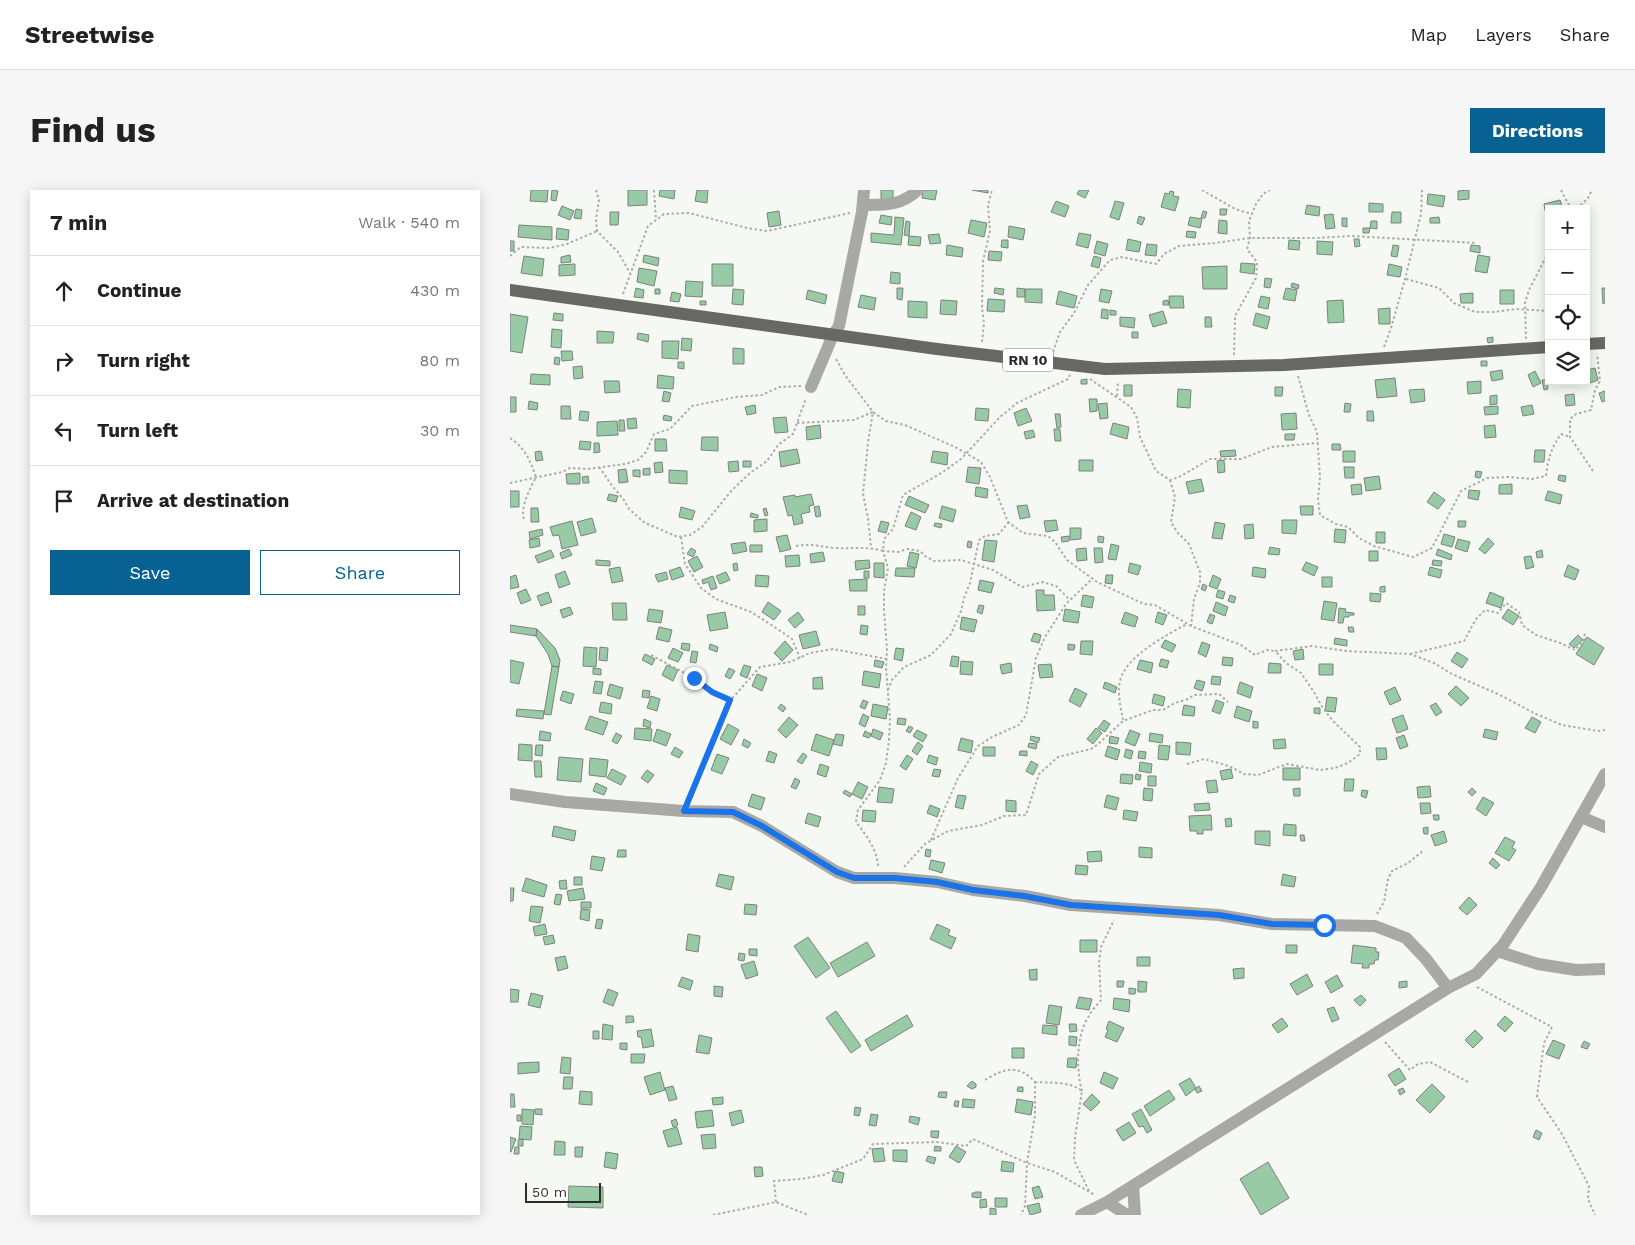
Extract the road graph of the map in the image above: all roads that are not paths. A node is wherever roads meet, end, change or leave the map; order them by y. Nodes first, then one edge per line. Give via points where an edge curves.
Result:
1 (864, 190) edge
2 (918, 190) edge
3 (862, 208) junction
4 (510, 290) edge
5 (830, 340) junction
6 (1545, 347) edge
7 (811, 386) road end
8 (1605, 774) edge
9 (510, 794) edge
10 (1581, 817) junction
11 (1605, 827) edge
12 (1497, 951) junction
13 (1605, 969) edge
14 (1448, 988) junction
15 (1133, 1186) junction
16 (1107, 1202) junction
17 (1081, 1215) edge
18 (1127, 1215) edge
19 (1135, 1215) edge

1 - 3 street
2 - 3 street via 900,202
3 - 5 street via 838,326
4 - 5 main road, RN 10
5 - 6 main road, RN 10 via 1106,369 1294,364
5 - 7 street
8 - 10 street
9 - 14 street via 565,802 733,812 837,872 854,878 937,882 1071,905 1219,915 1272,924 1375,926 1406,938
10 - 11 street
10 - 12 street via 1541,887
12 - 13 street via 1538,964 1576,970
12 - 14 street via 1476,974
14 - 15 street
15 - 16 street
15 - 19 street
16 - 17 street
16 - 18 street

